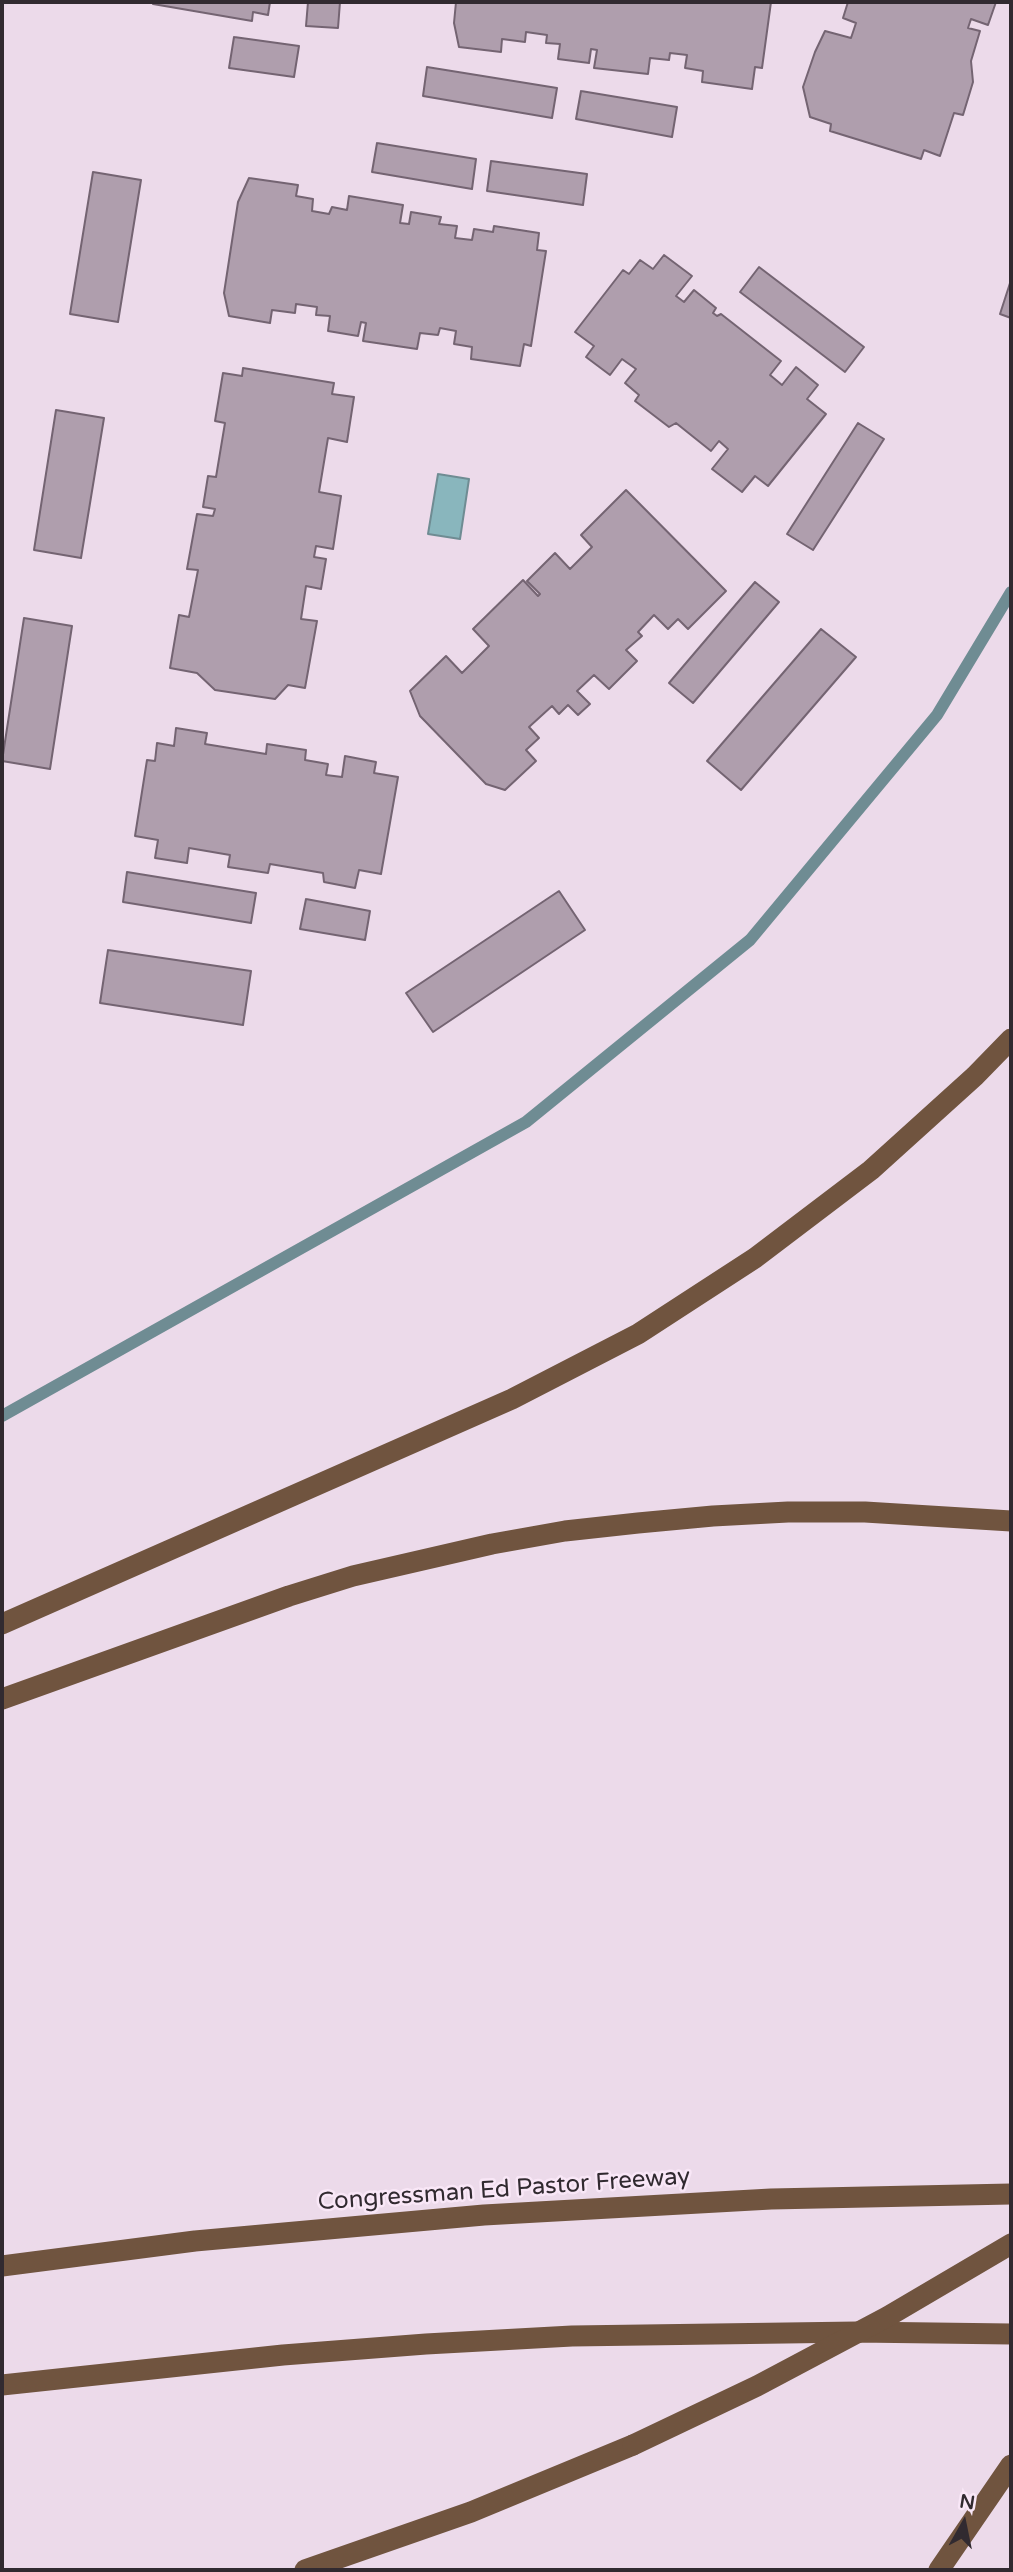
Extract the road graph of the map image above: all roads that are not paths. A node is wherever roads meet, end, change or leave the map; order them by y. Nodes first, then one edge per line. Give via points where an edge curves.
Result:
1 (1011, 1039) edge
2 (1011, 1521) edge
3 (2, 1624) edge
4 (2, 1699) edge
5 (1011, 2194) edge
6 (1011, 2244) edge
7 (2, 2266) edge
8 (1011, 2334) edge
9 (2, 2385) edge
10 (1011, 2465) edge
11 (305, 2570) edge
12 (939, 2570) edge

1 - 3 highway via 861,1178 755,1258 638,1334 512,1399
2 - 4 highway via 788,1512 565,1531 353,1576
5 - 7 highway, Congressman Ed Pastor Freeway via 771,2199 484,2215 195,2241
6 - 11 highway, bridge via 757,2386 632,2445 471,2512
8 - 9 highway via 734,2333 506,2339 283,2355
10 - 12 highway

